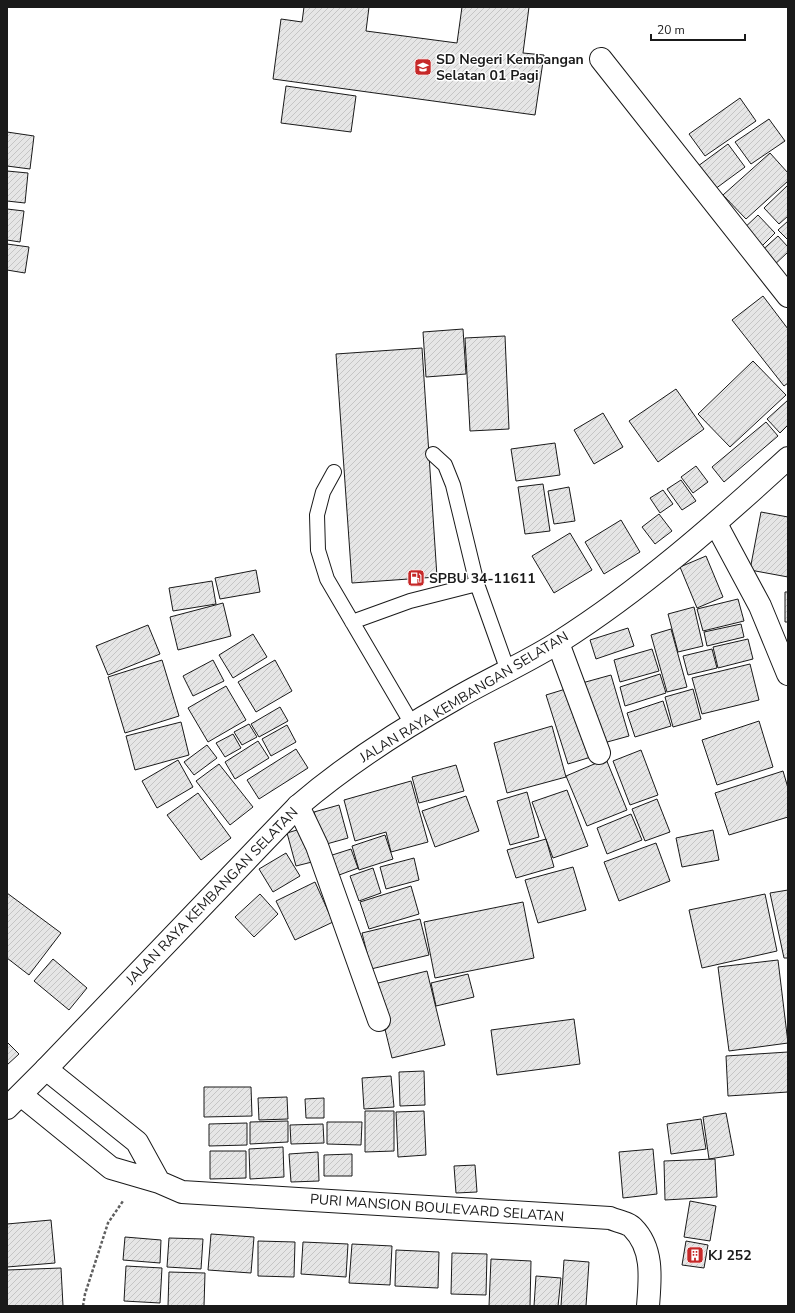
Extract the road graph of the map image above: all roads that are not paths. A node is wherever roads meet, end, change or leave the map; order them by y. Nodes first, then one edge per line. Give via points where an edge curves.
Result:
1 (601, 59) dead end
2 (788, 296) edge
3 (433, 454) dead end
4 (788, 458) edge
5 (334, 472) dead end
6 (716, 524) junction
7 (477, 584) junction
8 (352, 622) junction
9 (558, 643) junction
10 (508, 670) junction
11 (788, 674) edge
12 (412, 724) junction
13 (599, 753) dead end
14 (298, 806) junction
15 (379, 1020) dead end
16 (46, 1070) junction
17 (14, 1102) edge
18 (150, 1180) junction
19 (648, 1306) edge

1 - 2 street
3 - 7 lane via 445,465 454,485
4 - 6 street, JALAN RAYA KEMBANGAN SELATAN
5 - 8 lane via 323,492 317,515 318,550 327,579
6 - 9 street, JALAN RAYA KEMBANGAN SELATAN via 604,612
6 - 11 street via 760,606
7 - 8 lane via 410,601
7 - 10 lane
8 - 12 lane
9 - 10 street, JALAN RAYA KEMBANGAN SELATAN
9 - 13 street
10 - 12 street, JALAN RAYA KEMBANGAN SELATAN
12 - 14 street, JALAN RAYA KEMBANGAN SELATAN via 330,779
14 - 15 street via 317,846
14 - 16 street, JALAN RAYA KEMBANGAN SELATAN
16 - 17 street, JALAN RAYA KEMBANGAN SELATAN
16 - 18 street via 137,1142
17 - 18 street, PURI MANSION BOULEVARD SELATAN via 111,1168
18 - 19 street, PURI MANSION BOULEVARD SELATAN via 182,1192 610,1218 633,1227 647,1250 650,1275

